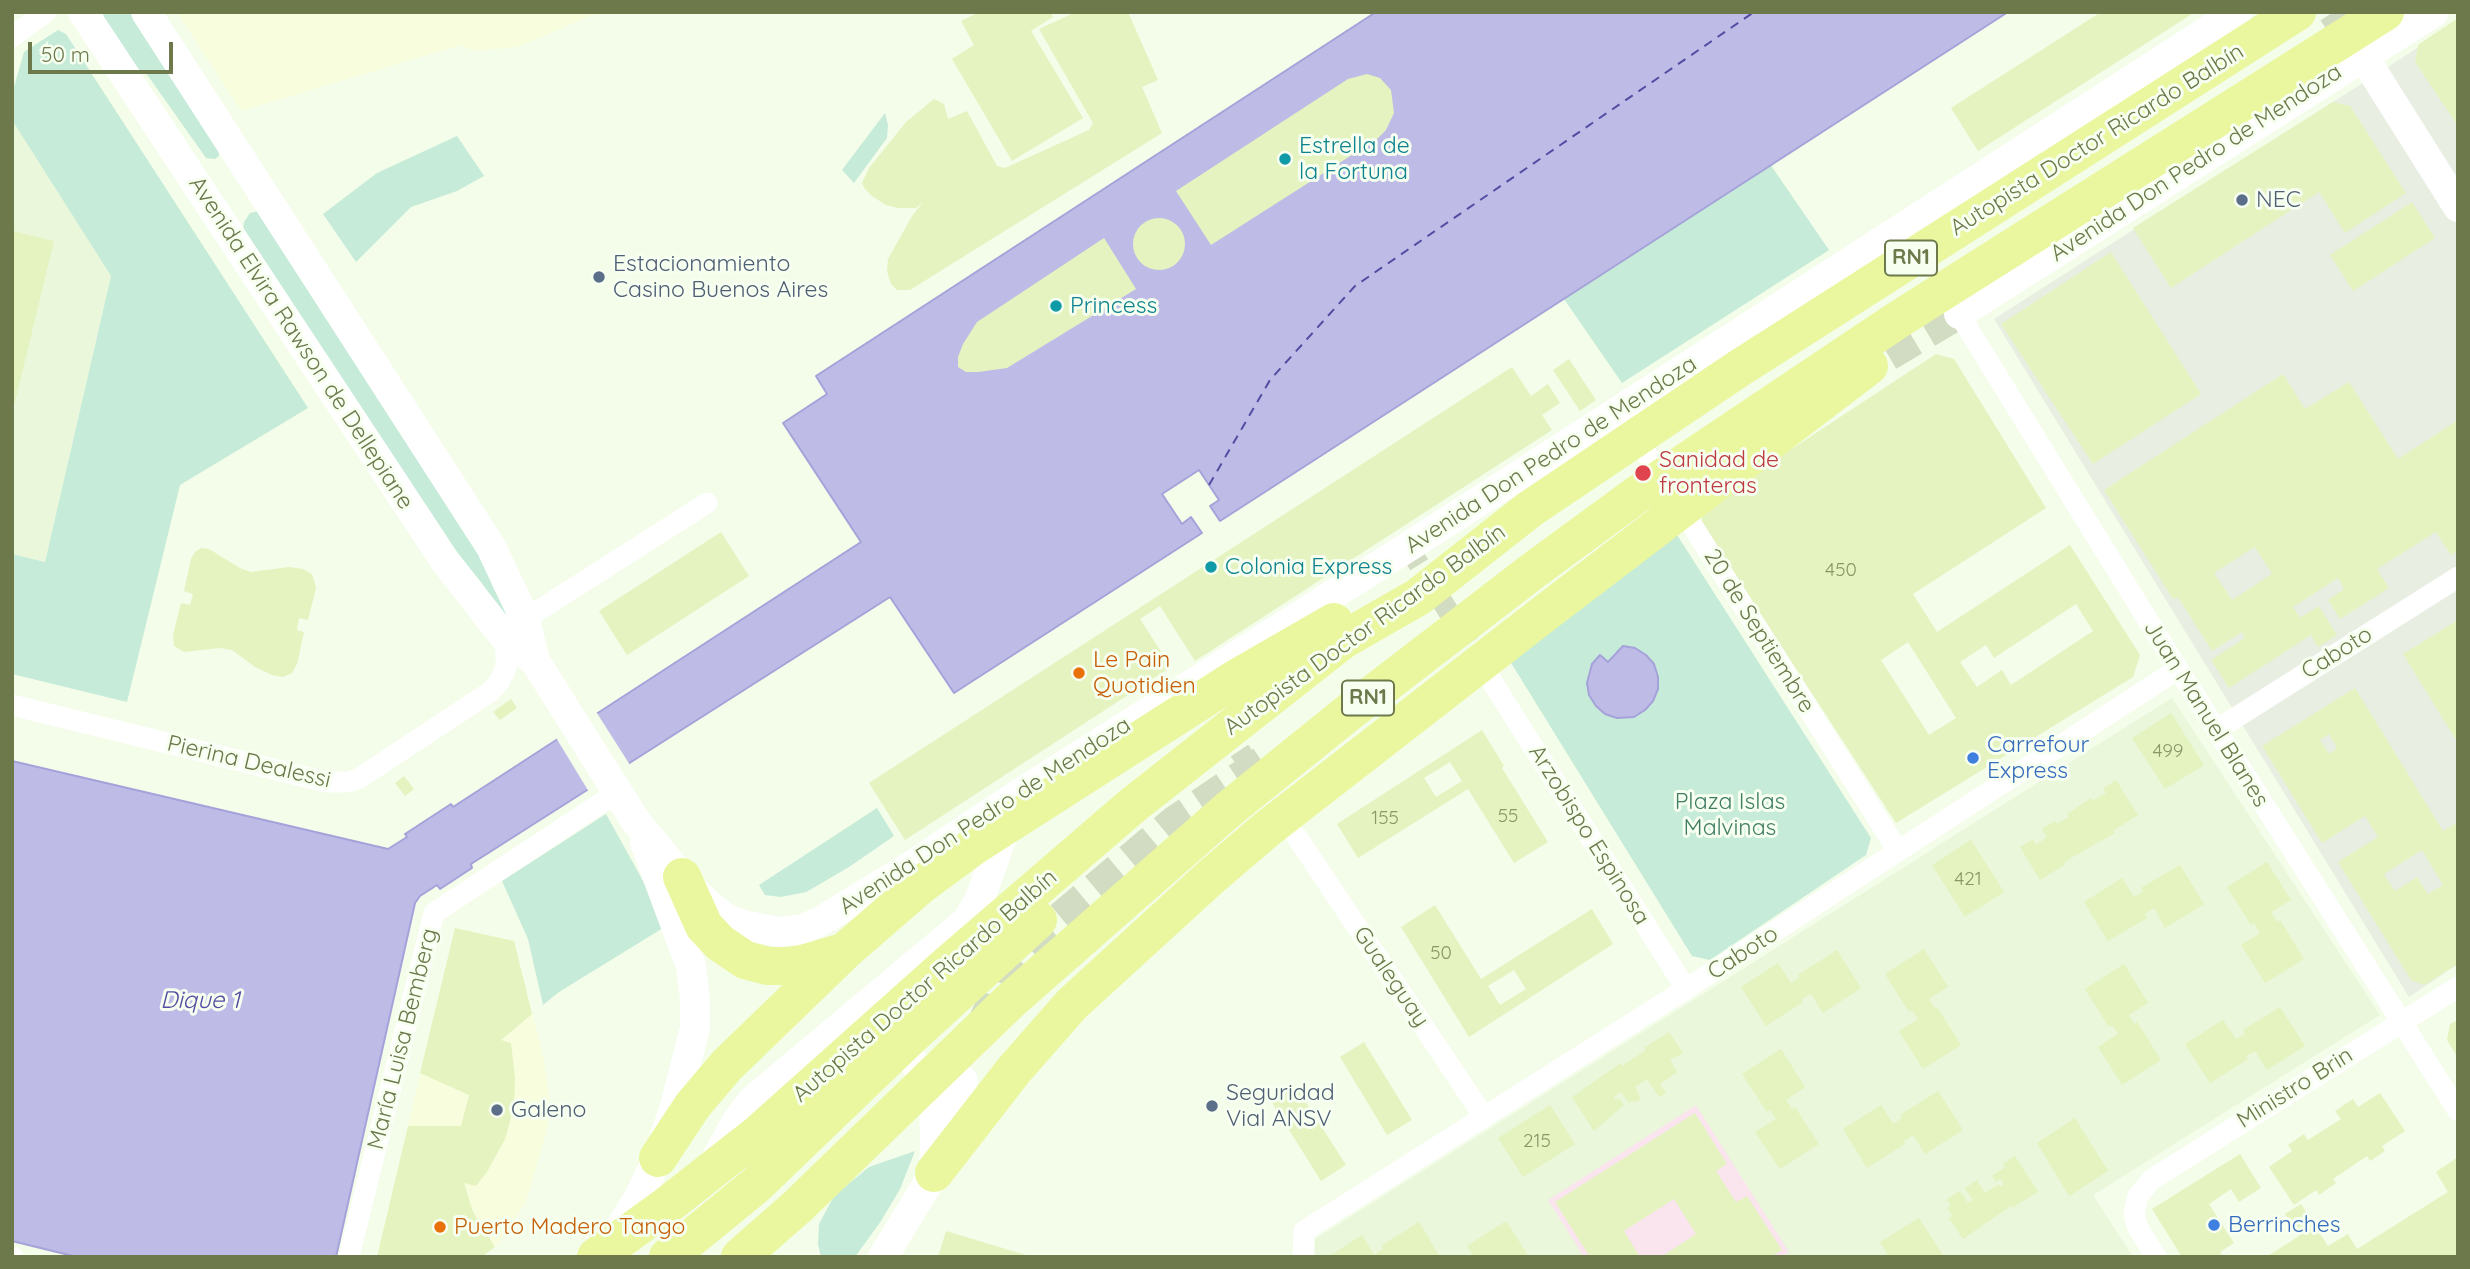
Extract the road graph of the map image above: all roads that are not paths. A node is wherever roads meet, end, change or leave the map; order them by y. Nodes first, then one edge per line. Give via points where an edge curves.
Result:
1 (46, 12) edge
2 (83, 12) edge
3 (146, 12) edge
4 (2237, 12) edge
5 (2297, 12) edge
6 (2385, 12) edge
7 (2434, 12) edge
8 (12, 37) edge
9 (2363, 56) junction
10 (2458, 207) edge
11 (2058, 218) junction
12 (1959, 314) joint
13 (1619, 411) junction
14 (707, 503) dead end
15 (1530, 509) junction
16 (2458, 577) edge
17 (1419, 597) junction
18 (516, 629) junction
19 (2178, 669) junction
20 (1491, 680) tunnel mouth
21 (12, 705) edge
22 (2216, 730) junction
23 (614, 786) junction
24 (1016, 796) junction
25 (635, 820) junction
26 (1282, 833) junction
27 (1898, 851) junction
28 (682, 877) junction
29 (845, 951) junction
30 (2458, 986) edge
31 (1686, 989) junction
32 (2402, 1022) junction
33 (823, 1043) junction
34 (963, 1081) dead end
35 (910, 1097) junction
36 (2458, 1111) edge
37 (1484, 1117) junction
38 (658, 1158) junction
39 (934, 1173) junction
40 (349, 1257) edge
41 (598, 1257) edge
42 (609, 1257) edge
43 (668, 1257) edge
44 (710, 1257) edge
45 (740, 1257) edge
46 (883, 1257) edge
47 (908, 1257) edge
48 (1303, 1257) edge
49 (2156, 1257) edge

1 - 8 street
2 - 18 main road, Avenida Elvira Rawson de Dellepiane via 445,561
3 - 18 main road, Avenida Elvira Rawson de Dellepiane via 491,547
4 - 13 main road, Avenida Don Pedro de Mendoza
5 - 15 highway, Autopista Doctor Ricardo Balbín / RN1 via 1738,369
6 - 11 highway, Autopista Doctor Ricardo Balbín / RN1
7 - 9 main road, Avenida Don Pedro de Mendoza
9 - 10 main road
9 - 12 main road, Avenida Don Pedro de Mendoza
11 - 26 highway
11 - 35 highway, Autopista Doctor Ricardo Balbín / RN1 via 1735,427 1534,569 1229,809 1009,1002
12 - 19 street, Juan Manuel Blanes
13 - 24 main road, Avenida Don Pedro de Mendoza
13 - 27 street, 20 de Septiembre
14 - 18 street
15 - 17 highway, Autopista Doctor Ricardo Balbín / RN1
15 - 29 highway via 1236,679 985,839
16 - 22 street, Caboto
17 - 41 highway, Autopista Doctor Ricardo Balbín / RN1 via 1343,640 1216,738 1046,879 758,1134
17 - 43 highway via 1117,850 755,1186
18 - 21 street, Pierina Dealessi via 506,668 490,692 348,782 326,782
18 - 23 main road, Avenida Elvira Rawson de Dellepiane
19 - 22 street, Juan Manuel Blanes
19 - 27 street, Caboto
20 - 31 street, Arzobispo Espinosa
22 - 32 street, Juan Manuel Blanes
23 - 25 main road, Avenida Elvira Rawson de Dellepiane
23 - 40 street, María Luisa Bemberg via 434,913
24 - 28 main road, Avenida Don Pedro de Mendoza via 868,893 796,931 771,932 733,921 703,901
24 - 33 main road via 980,899 967,921
25 - 28 main road, Avenida Elvira Rawson de Dellepiane
25 - 38 main road via 684,944 695,999 688,1060
26 - 37 street, Gualeguay
26 - 39 highway via 1153,928 1072,1004
27 - 31 street, Caboto
28 - 29 highway via 704,926 738,957 768,966 802,964
29 - 38 highway via 736,1055 698,1099
30 - 32 street, Ministro Brin
31 - 37 street, Caboto
32 - 36 street, Juan Manuel Blanes
32 - 49 street, Ministro Brin via 2158,1174 2138,1196 2134,1209 2135,1222
33 - 39 main road via 848,1035 874,1036 916,1063 934,1109
33 - 42 main road via 747,1107 690,1200
34 - 39 main road
35 - 44 highway via 875,1107
35 - 45 highway, Autopista Doctor Ricardo Balbín / RN1
37 - 48 street, Caboto via 1304,1231
38 - 41 main road via 637,1201
39 - 46 main road
39 - 47 main road

